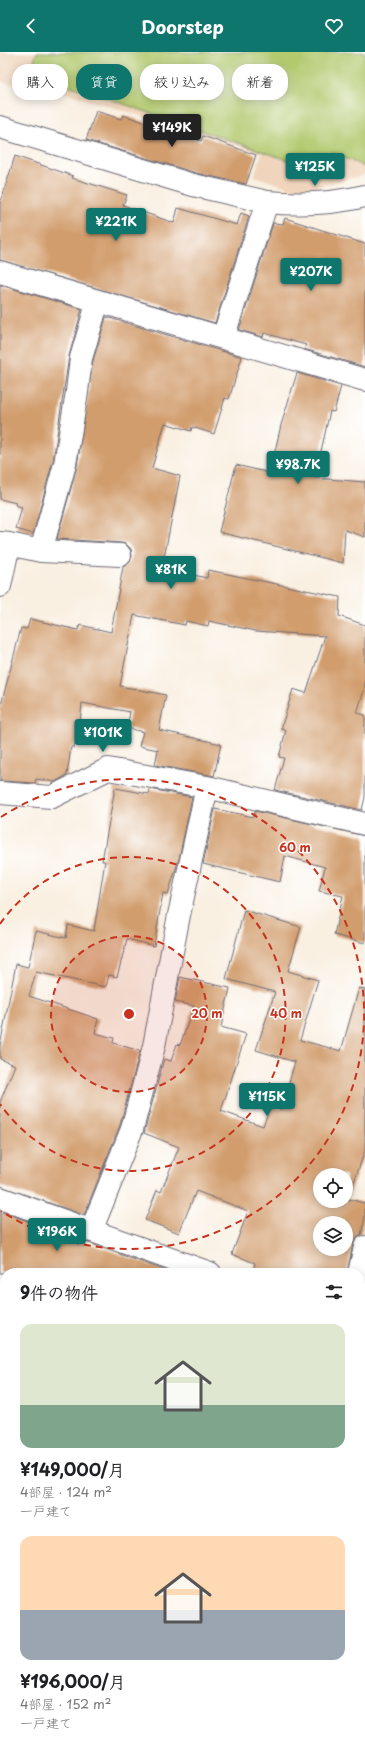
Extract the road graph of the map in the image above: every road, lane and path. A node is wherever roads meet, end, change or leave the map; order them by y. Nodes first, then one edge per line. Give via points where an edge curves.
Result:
1 (0, 127) edge
2 (365, 196) edge
3 (267, 202) junction
4 (0, 272) edge
5 (94, 300) junction
6 (223, 338) junction
7 (365, 380) edge
8 (5, 543) edge
9 (41, 551) junction
10 (120, 555) dead end
11 (0, 586) edge
12 (207, 787) junction
13 (0, 793) edge
14 (365, 824) edge
15 (0, 1198) edge
16 (91, 1231) junction
17 (365, 1248) edge
18 (196, 1268) edge
19 (360, 1268) edge

1 - 3 street via 193,185
2 - 3 street via 318,204
3 - 6 street
4 - 5 street
5 - 6 street
5 - 9 street via 95,311 81,358 65,464
6 - 7 street
8 - 9 street
8 - 11 street
9 - 10 street
12 - 13 street via 108,769 52,797
12 - 14 street
12 - 16 street via 154,1046 132,1129
15 - 16 street
16 - 18 street
17 - 19 street

